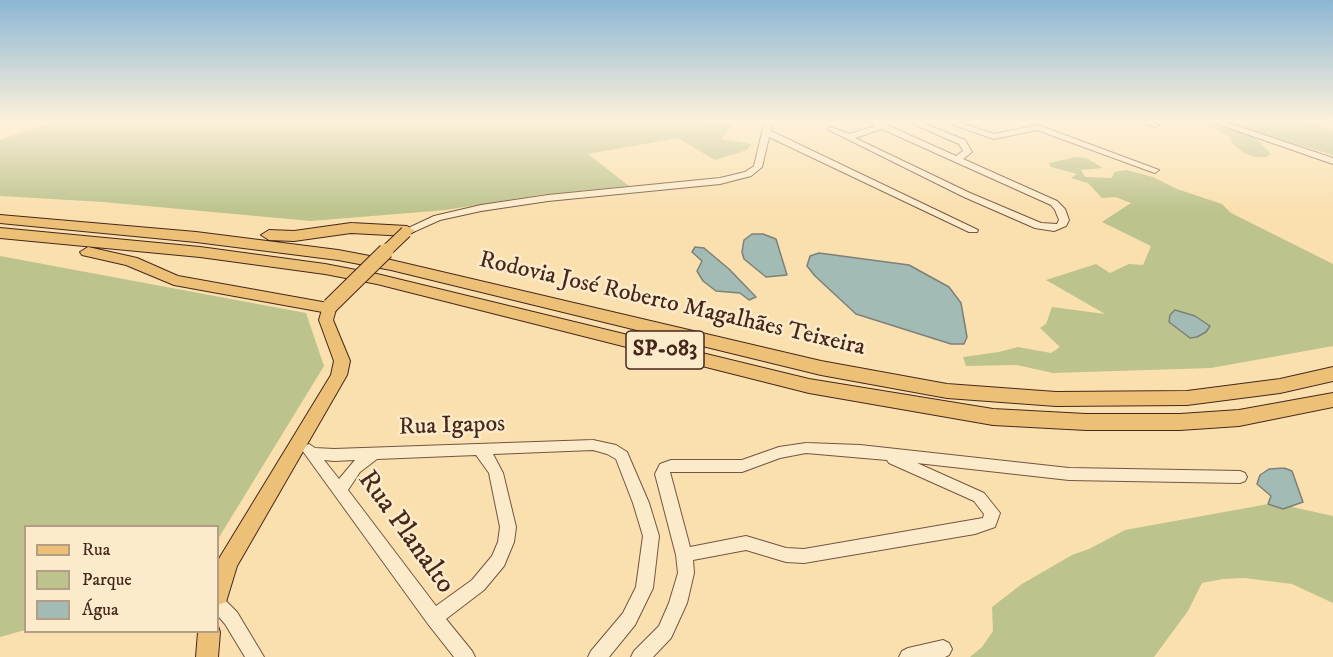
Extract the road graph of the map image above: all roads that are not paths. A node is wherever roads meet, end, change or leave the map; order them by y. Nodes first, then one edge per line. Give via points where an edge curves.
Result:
1 (762, 151) edge
2 (805, 151) edge
3 (877, 151) edge
4 (942, 151) edge
5 (967, 151) edge
6 (1102, 151) edge
7 (1302, 151) edge
8 (959, 158) junction
9 (1333, 161) edge
10 (1155, 170) dead end
11 (0, 219) edge
12 (30, 222) junction
13 (973, 230) dead end
14 (406, 231) junction
15 (0, 233) edge
16 (0, 240) edge
17 (329, 307) junction
18 (1333, 374) edge
19 (1333, 400) edge
20 (307, 447) junction
21 (478, 448) junction
22 (374, 453) junction
23 (884, 454) junction
24 (1240, 477) dead end
25 (340, 489) junction
26 (684, 555) junction
27 (219, 591) edge
28 (219, 606) edge
29 (434, 618) junction
30 (943, 649) dead end
31 (255, 657) edge
32 (466, 657) edge
33 (597, 657) edge
34 (640, 657) edge
35 (908, 657) edge

1 - 14 street via 758,168 720,181 516,202 451,214
2 - 13 street
3 - 8 street via 1039,226 1061,226 1064,220 1054,203
4 - 8 street
5 - 8 street
6 - 10 street
7 - 9 street
11 - 12 highway, Rodovia José Roberto Magalhães Teixeira / SP-083
12 - 14 highway via 279,236 351,228
12 - 18 highway, Rodovia José Roberto Magalhães Teixeira / SP-083 via 338,255 821,368 947,391 1056,399 1187,398 1280,386
14 - 17 main road, bridge
15 - 19 highway, Rodovia José Roberto Magalhães Teixeira / SP-083 via 219,254 325,269 809,386 993,417 1180,422 1239,418
16 - 17 highway via 116,257 174,280
17 - 20 main road via 326,320 342,361
20 - 22 street, Rua Igapos via 333,455
20 - 25 street, Rua Planalto
20 - 27 main road via 226,563
21 - 22 street, Rua Igapos
21 - 29 street via 496,473 508,527 506,542 498,561 478,585
21 - 33 street, Rua Igapos via 593,445 622,456 651,536 650,561 644,588 629,619
22 - 25 street via 355,468
23 - 24 street via 1069,474
23 - 26 street via 806,448 742,466 665,468 662,474
23 - 26 street via 979,497 992,513 989,522 804,556 746,543
25 - 29 street, Rua Planalto
26 - 34 street via 686,573 678,603 665,632
28 - 31 street
29 - 32 street, Rua Planalto
30 - 35 street

